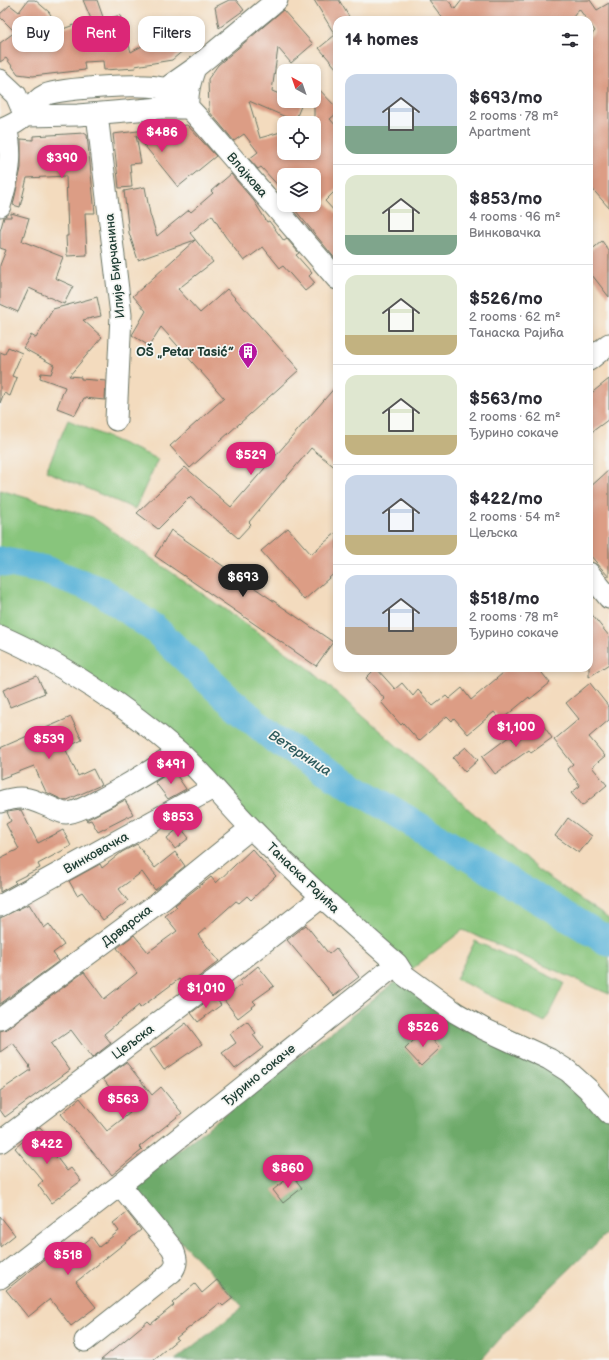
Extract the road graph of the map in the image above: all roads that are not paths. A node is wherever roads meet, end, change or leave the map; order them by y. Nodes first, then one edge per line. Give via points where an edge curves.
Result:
1 (277, 0) edge
2 (195, 68) junction
3 (0, 80) edge
4 (165, 89) junction
5 (188, 108) junction
6 (97, 114) junction
7 (25, 116) junction
8 (3, 129) edge
9 (0, 206) edge
10 (333, 273) edge
11 (609, 344) edge
12 (593, 357) edge
13 (116, 420) dead end
14 (593, 580) edge
15 (609, 598) edge
16 (0, 636) edge
17 (179, 752) junction
18 (213, 788) junction
19 (0, 802) edge
20 (251, 828) junction
21 (322, 897) junction
22 (0, 906) edge
23 (397, 964) junction
24 (0, 1019) edge
25 (609, 1113) edge
26 (0, 1142) edge
27 (120, 1185) junction
28 (0, 1278) edge
29 (85, 1341) dead end

1 - 2 street
2 - 4 street
2 - 5 street via 188,92
3 - 7 street via 16,95
4 - 5 street, Влајкова
4 - 7 street via 153,86 116,87 45,95
5 - 6 street
5 - 10 street, Влајкова
6 - 7 street
6 - 13 street, Илије Бирчанина via 121,315
7 - 8 street
8 - 9 street via 11,144 11,161
11 - 12 street
14 - 15 street
16 - 17 street, Танаска Рајића via 19,644 114,702
17 - 18 street, Танаска Рајића
17 - 19 street via 134,781 68,813 17,796
18 - 20 street, Танаска Рајића
18 - 22 street, Винковачка
20 - 21 street, Танаска Рајића
20 - 24 street, Дрварска via 162,900
21 - 23 street, Танаска Рајића
21 - 26 street, Цељска
23 - 25 street, Танаска Рајића via 404,975 456,1013 568,1071
23 - 27 street, Ђурино сокаче
27 - 28 street, Ђурино сокаче
27 - 29 street via 172,1248 177,1258 176,1266 172,1272

